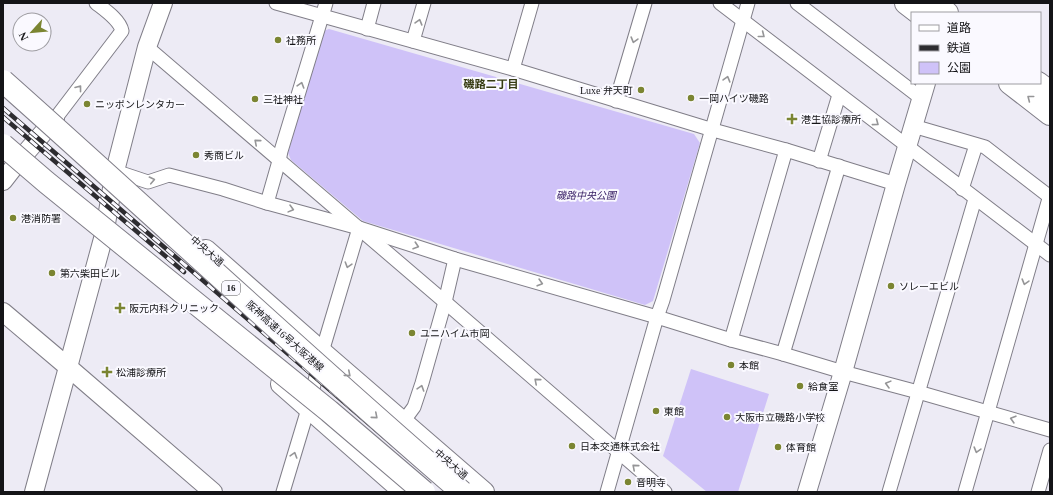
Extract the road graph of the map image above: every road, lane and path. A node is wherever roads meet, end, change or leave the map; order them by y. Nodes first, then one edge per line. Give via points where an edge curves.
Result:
1 (96, 3) edge
2 (163, 3) edge
3 (276, 3) edge
4 (326, 3) edge
5 (374, 3) edge
6 (424, 3) edge
7 (532, 3) edge
8 (645, 3) edge
9 (720, 3) edge
10 (748, 3) edge
11 (797, 3) edge
12 (906, 3) edge
13 (937, 9) edge
14 (322, 16) junction
15 (743, 21) junction
16 (367, 29) junction
17 (413, 41) junction
18 (147, 47) junction
19 (513, 69) junction
20 (3, 72) edge
21 (3, 81) edge
22 (911, 83) edge
23 (913, 84) edge
24 (1011, 84) edge
25 (1039, 84) edge
26 (923, 91) edge
27 (1050, 92) edge
28 (839, 95) junction
29 (616, 101) junction
30 (1050, 114) edge
31 (55, 119) junction
32 (912, 126) junction
33 (712, 130) junction
34 (3, 145) edge
35 (976, 145) junction
36 (906, 146) junction
37 (786, 150) junction
38 (10, 158) edge
39 (279, 161) junction
40 (820, 161) junction
41 (839, 166) junction
42 (115, 171) junction
43 (3, 181) edge
44 (896, 184) junction
45 (962, 189) junction
46 (1050, 196) edge
47 (975, 199) junction
48 (266, 203) junction
49 (359, 228) junction
50 (104, 235) junction
51 (1036, 244) junction
52 (1050, 255) edge
53 (454, 259) junction
54 (445, 302) junction
55 (3, 312) edge
56 (657, 317) junction
57 (731, 340) junction
58 (322, 352) junction
59 (783, 354) junction
60 (68, 367) junction
61 (843, 372) junction
62 (918, 392) junction
63 (308, 409) junction
64 (988, 412) junction
65 (403, 422) junction
66 (1050, 430) edge
67 (1050, 450) edge
68 (618, 452) junction
69 (34, 492) edge
70 (213, 492) edge
71 (283, 492) edge
72 (404, 492) edge
73 (424, 492) edge
74 (462, 492) edge
75 (484, 492) edge
76 (607, 492) edge
77 (664, 492) edge
78 (808, 492) edge
79 (889, 492) edge
80 (965, 492) edge
81 (1038, 492) edge

31 -> 1 street via 122,31 117,21
2 - 18 street
3 - 14 street
4 - 14 street
5 - 16 street
17 -> 6 street
7 - 19 street
8 -> 29 street
9 - 15 street
10 - 15 street
11 - 22 street
12 - 13 highway
14 - 16 street
39 -> 14 street
15 -> 28 street
33 -> 15 street
16 - 17 street
17 - 19 street
39 -> 18 street
18 - 42 street
19 - 29 street
20 - 31 main road, 中央大通
21 -> 74 highway, 阪神高速16号大阪港線 / 16, bridge via 345,391
23 - 26 street
30 -> 24 highway
25 - 27 highway
26 - 32 street
28 -> 36 street
28 - 40 street
29 - 33 street
31 - 38 street
31 - 42 main road, 中央大通
32 - 35 street
32 - 36 street
33 - 37 street
33 - 56 street
34 - 73 highway, bridge via 329,411
35 - 45 street
35 - 46 street via 985,147
36 - 44 street
36 - 45 street
37 - 40 street
37 - 57 street
38 - 43 street
38 - 50 main road
39 - 48 street
39 - 49 street
40 - 41 street
41 - 44 street
41 - 59 street
42 -> 48 street via 148,182 169,175
42 - 50 street
42 - 58 main road, 中央大通
44 - 61 street
45 - 47 street
46 - 51 street
47 - 51 street
47 - 62 street
48 -> 49 street
49 -> 53 street
49 - 54 street
49 -> 58 street
50 - 60 street
50 - 63 main road via 203,314
51 - 52 street
51 -> 64 street
53 - 54 street
53 -> 56 street
65 -> 54 street via 414,407
68 -> 54 street
55 - 60 street
56 - 57 street
56 - 68 street
57 - 59 street
58 - 63 street
58 -> 65 main road, 中央大通
59 - 61 street
60 - 69 street
60 - 70 street
62 -> 61 street
61 - 78 street
62 - 64 street
62 - 79 street
71 -> 63 street
63 - 72 main road
66 -> 64 street
64 -> 80 street
65 - 75 main road, 中央大通
67 - 81 street
68 - 76 street
77 -> 68 street

